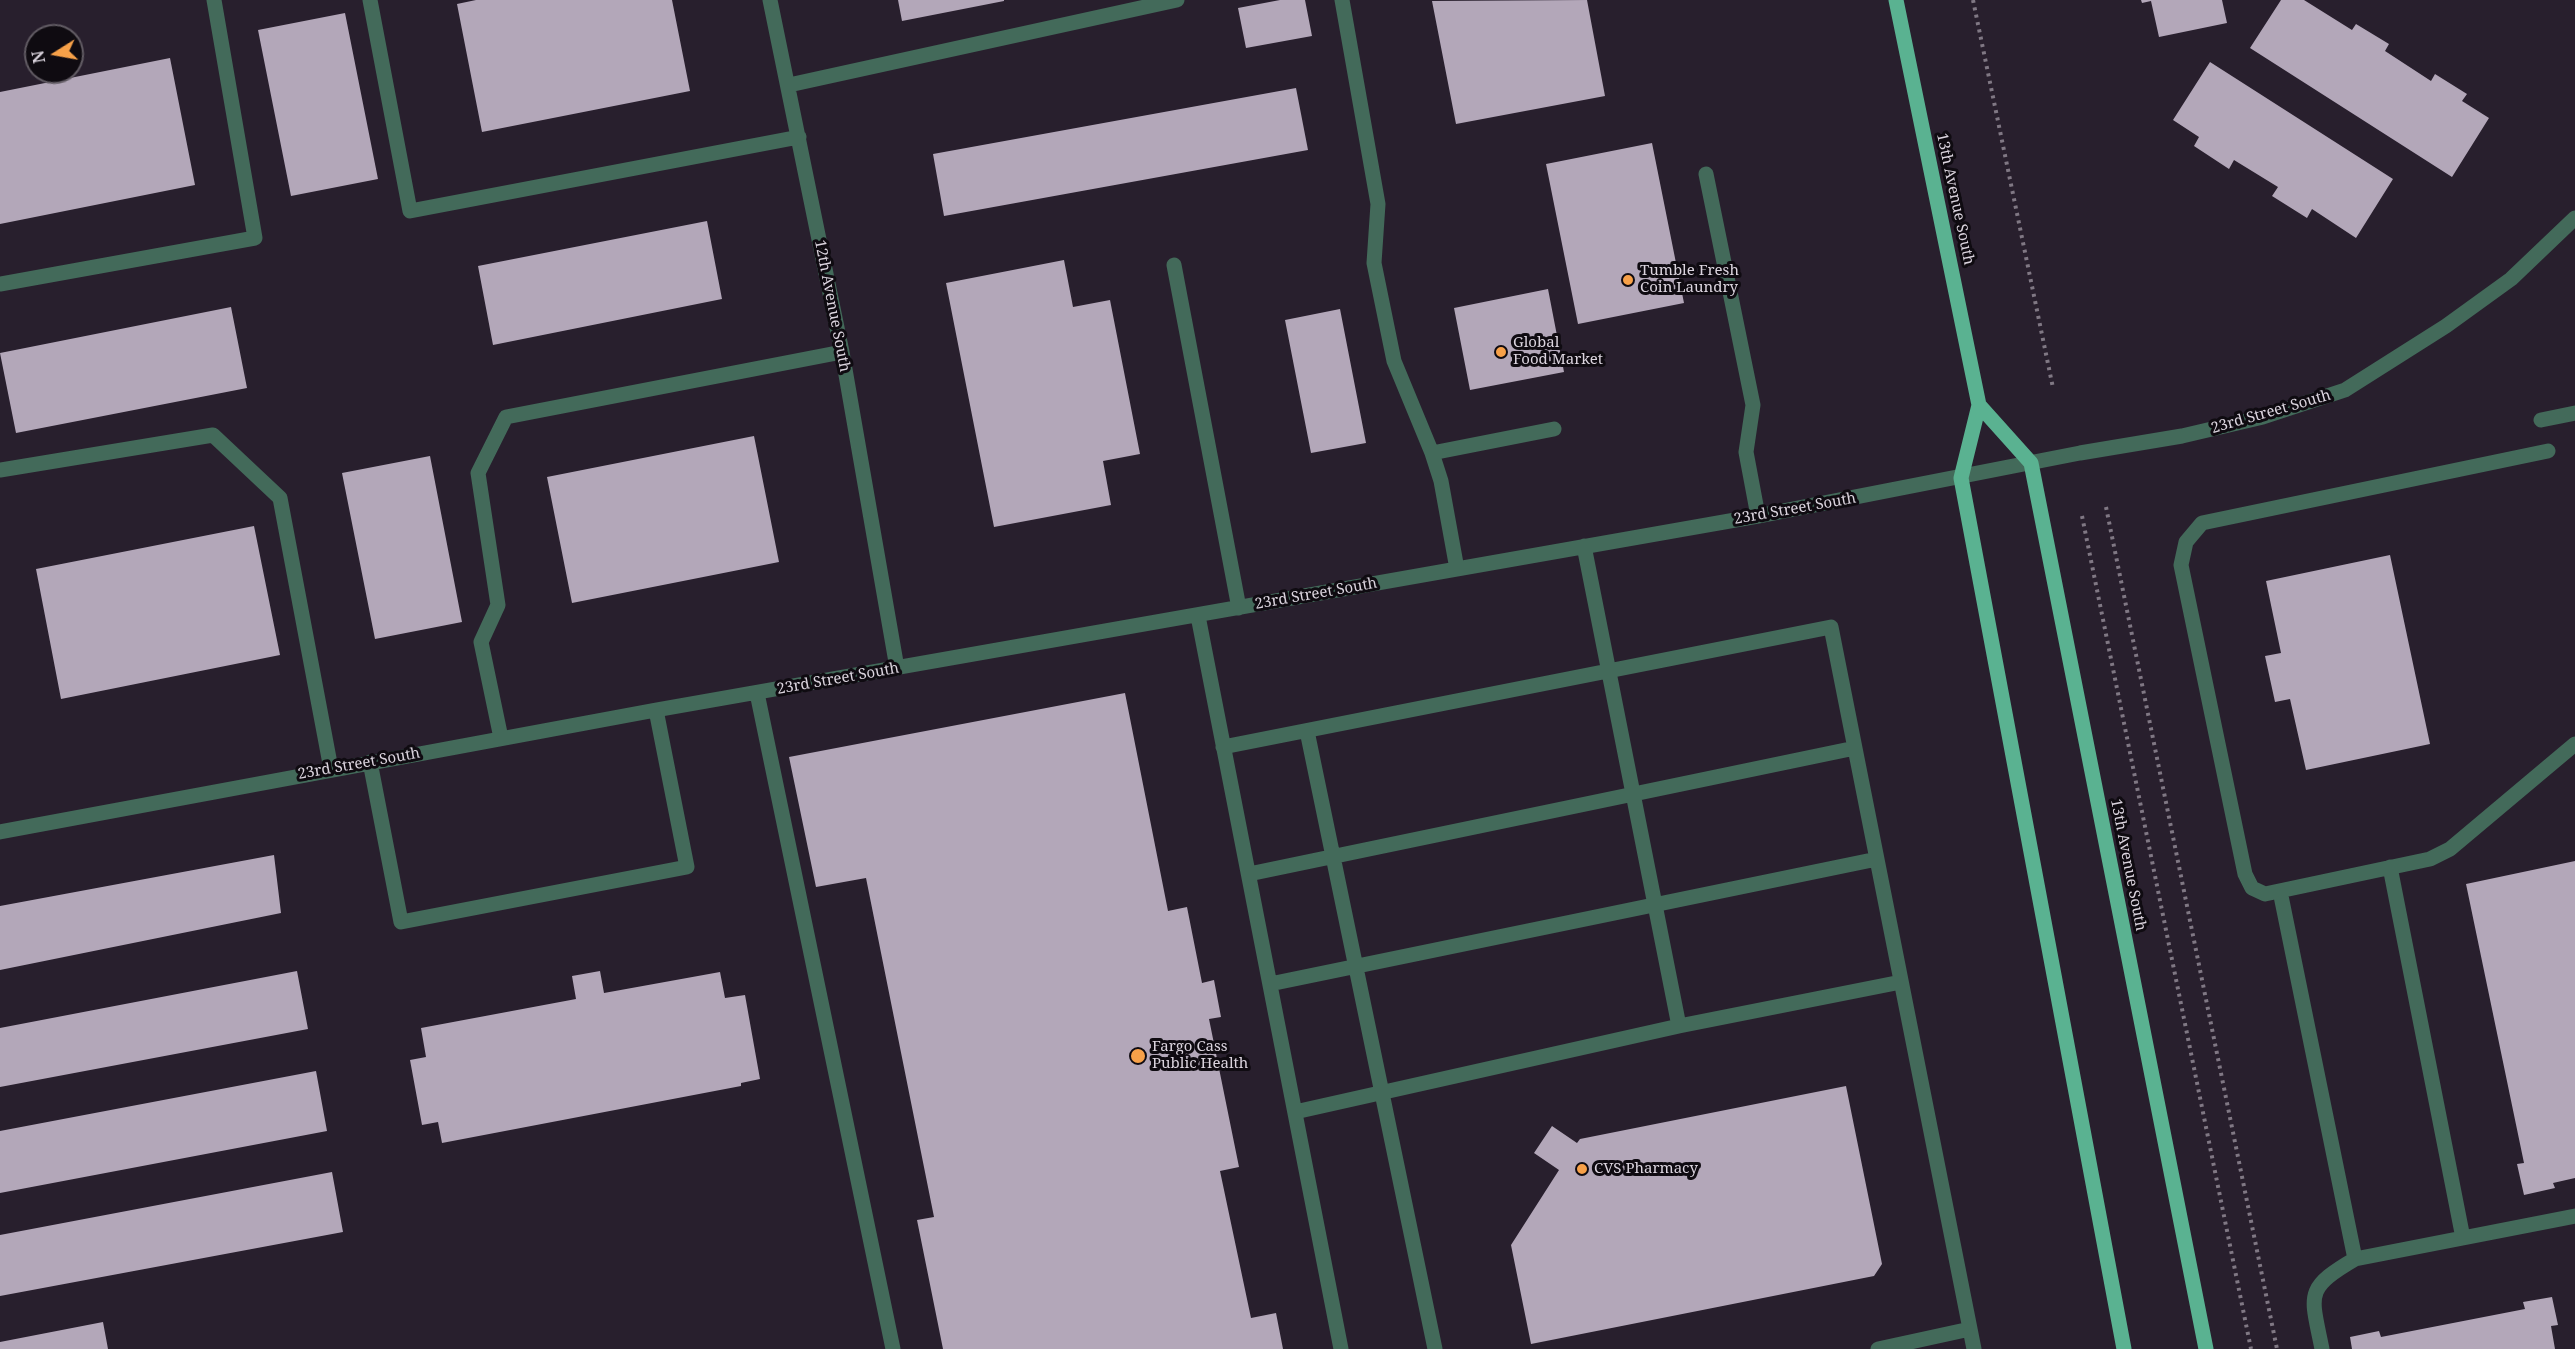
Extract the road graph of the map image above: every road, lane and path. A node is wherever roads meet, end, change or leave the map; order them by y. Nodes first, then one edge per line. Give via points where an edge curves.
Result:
1 (214, 0) edge
2 (370, 0) edge
3 (770, 0) edge
4 (1177, 0) edge
5 (1342, 0) edge
6 (1896, 0) edge
7 (1973, 0) edge
8 (789, 85) junction
9 (799, 137) junction
10 (1706, 174) dead end
11 (2575, 218) edge
12 (1174, 265) dead end
13 (0, 284) edge
14 (842, 352) junction
15 (2053, 388) dead end
16 (1979, 405) junction
17 (2575, 413) edge
18 (2541, 420) dead end
19 (1554, 429) dead end
20 (2548, 451) dead end
21 (1432, 453) junction
22 (2031, 463) junction
23 (0, 470) edge
24 (1961, 478) junction
25 (2106, 507) dead end
26 (1758, 516) junction
27 (2082, 516) dead end
28 (1584, 546) junction
29 (1457, 569) junction
30 (1239, 608) junction
31 (1198, 616) junction
32 (897, 668) junction
33 (1609, 671) junction
34 (757, 693) junction
35 (656, 710) junction
36 (1307, 730) junction
37 (501, 738) junction
38 (2575, 744) edge
39 (1223, 747) junction
40 (1855, 748) junction
41 (370, 762) junction
42 (331, 769) junction
43 (1634, 794) junction
44 (0, 832) edge
45 (1332, 856) junction
46 (1877, 859) junction
47 (2390, 867) junction
48 (1248, 873) junction
49 (2280, 891) junction
50 (1655, 905) junction
51 (1355, 966) junction
52 (1901, 982) junction
53 (1270, 984) junction
54 (1679, 1026) junction
55 (1382, 1094) junction
56 (1295, 1112) junction
57 (2575, 1216) edge
58 (2463, 1238) junction
59 (2355, 1259) junction
60 (1970, 1329) junction
61 (893, 1349) edge
62 (1341, 1349) edge
63 (1435, 1349) edge
64 (1878, 1349) edge
65 (1974, 1349) edge
66 (2124, 1349) edge
67 (2206, 1349) edge
68 (2251, 1349) edge
69 (2277, 1349) edge
70 (2322, 1349) edge

1 - 13 street via 255,238
2 - 9 street via 410,211
3 - 8 street, 12th Avenue South
4 - 8 street
5 - 21 street via 1378,204 1374,263 1394,361
6 - 16 main road, 13th Avenue South
7 - 15 path
8 - 9 street, 12th Avenue South
9 - 14 street, 12th Avenue South
10 - 26 street via 1754,405 1746,452
11 - 22 street, 23rd Street South via 2511,279 2345,390 2263,417 2182,436
12 - 30 street
14 - 32 street, 12th Avenue South
14 - 37 street via 506,417 478,473 498,604 481,642
16 - 22 main road
16 - 24 main road, 13th Avenue South
17 - 18 street
19 - 21 street
20 - 49 street via 2202,523 2186,542 2181,565 2245,874 2252,888 2265,894
21 - 29 street
22 - 24 street, 23rd Street South
22 - 67 main road, 13th Avenue South
23 - 42 street via 213,435 280,498
24 - 26 street, 23rd Street South
24 - 66 main road, 13th Avenue South
25 - 69 path
26 - 28 street, 23rd Street South
27 - 68 path
28 - 29 street, 23rd Street South
28 - 33 street
29 - 30 street, 23rd Street South
30 - 31 street, 23rd Street South
31 - 32 street, 23rd Street South
31 - 39 street
32 - 34 street, 23rd Street South
33 - 36 street
33 - 40 street via 1831,627
33 - 43 street
34 - 35 street, 23rd Street South
34 - 61 street
35 - 37 street, 23rd Street South
35 - 41 street via 687,867 401,922
36 - 39 street
36 - 45 street
37 - 41 street, 23rd Street South
38 - 47 street via 2450,849 2430,859
39 - 48 street
40 - 43 street
40 - 46 street
41 - 42 street, 23rd Street South
42 - 44 street, 23rd Street South
43 - 45 street
43 - 50 street
45 - 48 street
45 - 51 street
46 - 50 street
46 - 52 street
47 - 49 street
47 - 58 street
48 - 53 street
49 - 59 street
50 - 51 street
50 - 54 street
51 - 53 street
51 - 55 street
52 - 54 street
52 - 60 street
53 - 56 street
54 - 55 street
55 - 56 street
55 - 63 street
56 - 62 street
57 - 58 street
58 - 59 street
59 - 70 street via 2324,1277 2315,1292
60 - 64 street
60 - 65 street

